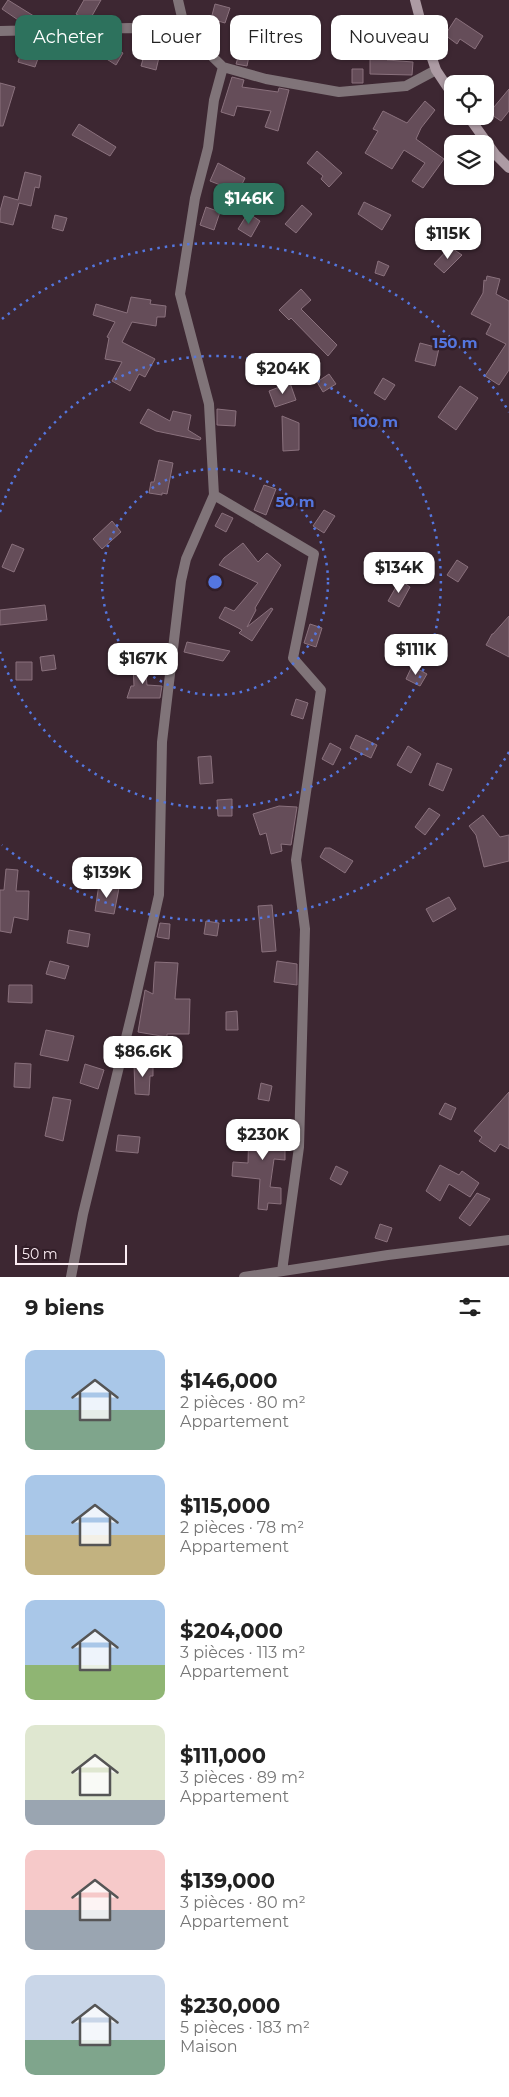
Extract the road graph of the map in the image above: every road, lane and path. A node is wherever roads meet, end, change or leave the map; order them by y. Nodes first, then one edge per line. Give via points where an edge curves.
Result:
1 (178, 0) edge
2 (415, 0) edge
3 (182, 15) edge
4 (132, 28) edge
5 (0, 31) edge
6 (216, 60) edge
7 (223, 67) junction
8 (436, 70) junction
9 (444, 82) edge
10 (474, 125) edge
11 (509, 168) edge
12 (214, 494) junction
13 (509, 1240) edge
14 (282, 1271) junction
15 (71, 1277) edge
16 (244, 1277) edge

1 - 3 street
2 - 8 street
4 - 5 street
6 - 7 street
7 - 8 street via 266,79 339,92 406,86
7 - 12 street via 195,198 180,294 208,404
8 - 9 street
10 - 11 street
12 - 14 street via 314,554 293,658 321,690 296,860 305,928 299,1147
12 - 15 street via 186,559 181,581 162,742 159,895
13 - 14 street
14 - 16 street

